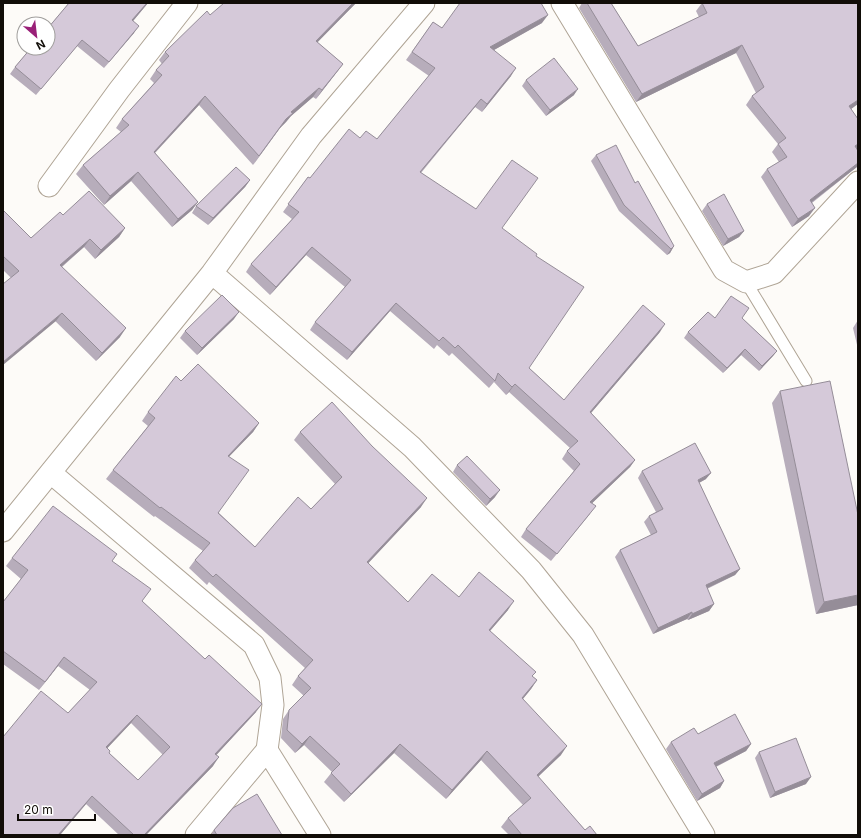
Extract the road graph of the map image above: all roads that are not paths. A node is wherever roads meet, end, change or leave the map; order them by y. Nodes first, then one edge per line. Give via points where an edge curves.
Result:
1 (187, 3) edge
2 (424, 3) edge
3 (562, 3) edge
4 (858, 182) edge
5 (49, 186) dead end
6 (212, 273) junction
7 (746, 282) junction
8 (806, 381) dead end
9 (51, 473) junction
10 (3, 531) edge
11 (268, 750) junction
12 (196, 835) edge
13 (320, 835) edge
14 (704, 835) edge

1 - 5 street
2 - 6 street via 311,136
3 - 7 street via 724,270
4 - 7 street via 774,273
6 - 9 street
6 - 14 street via 412,447 531,570 583,635
7 - 8 lane
9 - 10 street
9 - 11 street via 254,645 270,678 273,705
11 - 12 street
11 - 13 street

